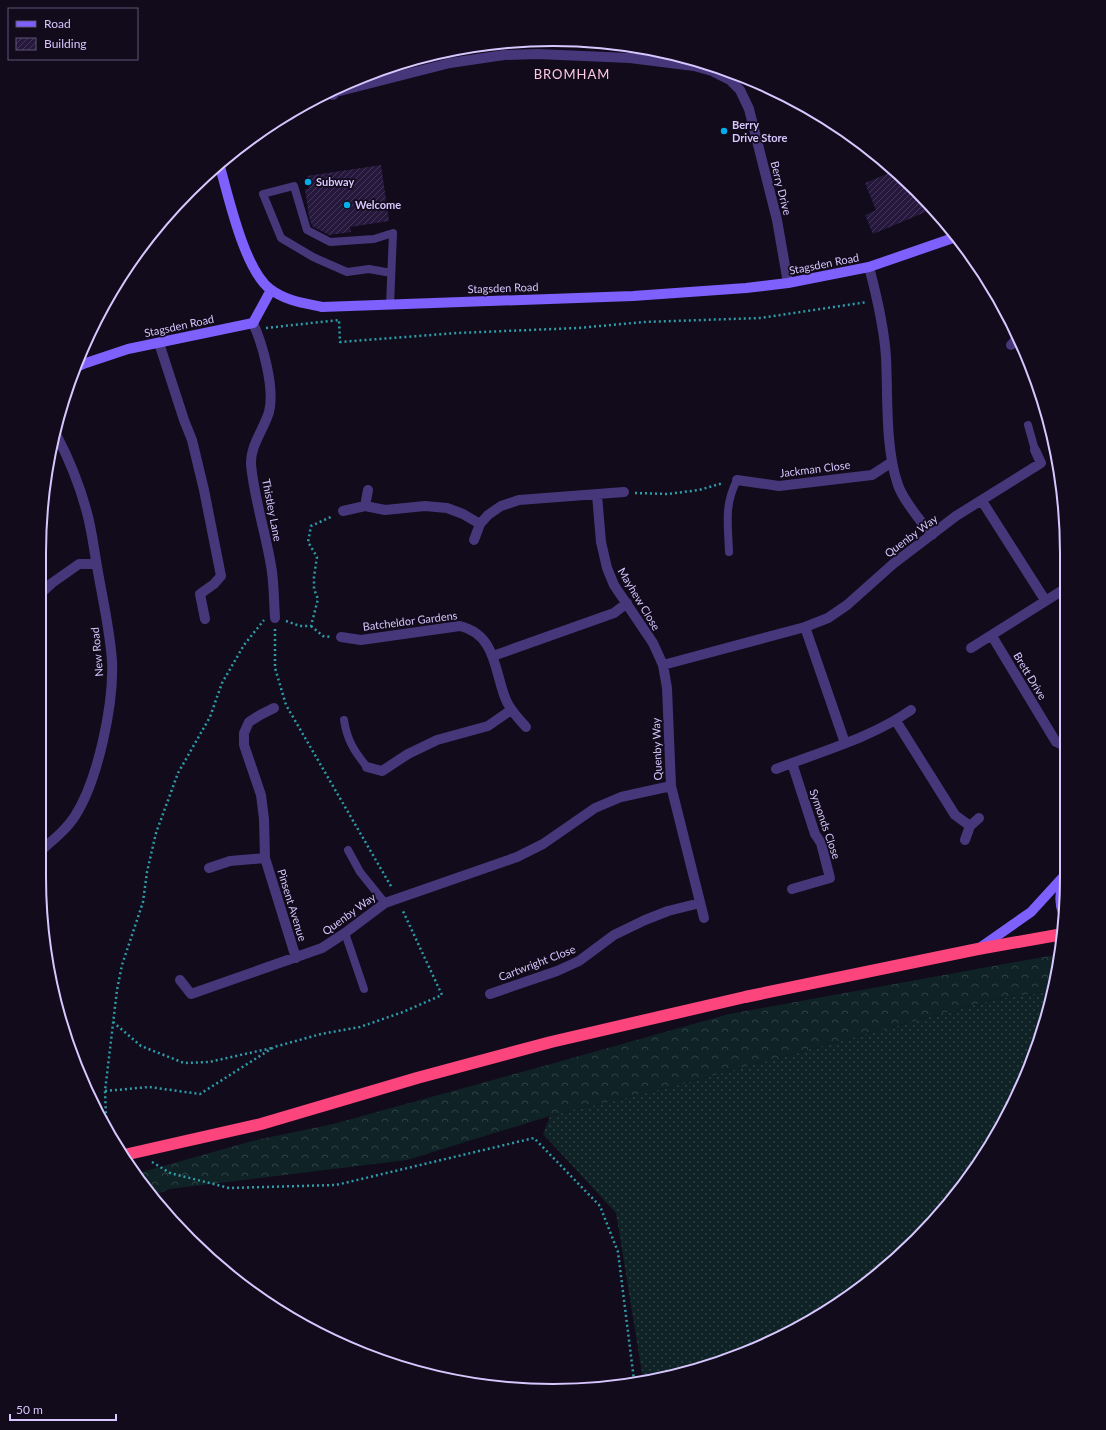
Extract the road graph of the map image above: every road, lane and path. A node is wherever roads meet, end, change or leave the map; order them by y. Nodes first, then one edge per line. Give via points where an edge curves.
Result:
1 (665, 59) edge
2 (716, 73) edge
3 (353, 88) edge
4 (221, 170) edge
5 (951, 239) edge
6 (869, 267) junction
7 (391, 272) junction
8 (788, 283) junction
9 (271, 290) junction
10 (877, 300) junction
11 (390, 305) junction
12 (253, 323) junction
13 (159, 343) junction
14 (84, 361) edge
15 (1028, 424) dead end
16 (59, 440) edge
17 (1036, 450) joint
18 (892, 462) junction
19 (737, 480) junction
20 (368, 490) dead end
21 (624, 492) joint
22 (597, 495) junction
23 (982, 500) junction
24 (365, 506) junction
25 (343, 511) joint
26 (480, 524) junction
27 (932, 536) junction
28 (474, 540) dead end
29 (729, 552) dead end
30 (96, 564) junction
31 (46, 588) edge
32 (1060, 592) edge
33 (1045, 600) junction
34 (627, 603) junction
35 (275, 618) junction
36 (205, 619) dead end
37 (311, 626) junction
38 (804, 627) junction
39 (992, 636) junction
40 (341, 637) joint
41 (971, 648) dead end
42 (493, 656) junction
43 (663, 665) junction
44 (274, 708) dead end
45 (511, 710) junction
46 (911, 710) dead end
47 (344, 720) dead end
48 (896, 721) junction
49 (526, 727) dead end
50 (845, 743) junction
51 (1060, 744) edge
52 (792, 763) junction
53 (367, 767) joint
54 (776, 768) dead end
55 (670, 786) junction
56 (979, 818) dead end
57 (970, 826) junction
58 (964, 840) dead end
59 (46, 846) edge
60 (348, 850) dead end
61 (265, 858) junction
62 (209, 868) dead end
63 (1060, 880) edge
64 (792, 889) dead end
65 (398, 898) junction
66 (385, 903) junction
67 (700, 903) junction
68 (704, 918) dead end
69 (345, 933) junction
70 (1057, 935) edge
71 (978, 949) junction
72 (296, 958) junction
73 (180, 980) dead end
74 (364, 989) dead end
75 (490, 994) dead end
76 (113, 1022) junction
77 (274, 1047) junction
78 (104, 1091) junction
79 (106, 1115) edge
80 (130, 1154) edge
81 (634, 1377) edge

1 - 3 street, Berry Drive via 504,55 450,63
2 - 8 street, Berry Drive via 730,80 740,90 749,109 777,220
4 - 9 street via 233,216 248,254 260,278
5 - 6 street, Stagsden Road
6 - 8 street, Stagsden Road
6 - 10 street
7 - 7 lane via 370,269 347,272 313,257 280,238 263,194 294,186 307,230 330,242 374,239 393,233
7 - 11 lane
8 - 11 street, Stagsden Road via 670,294
9 - 11 street, Stagsden Road via 292,301 322,307
9 - 12 street
10 - 12 path via 761,318 644,322 340,342 339,320 265,328
10 - 18 street via 886,356
12 - 13 street, Stagsden Road
12 - 35 street, Thistley Lane via 259,336 270,383 269,411 254,446 251,462 272,572
13 - 14 street, Stagsden Road
13 - 36 street via 192,440 221,576 200,594
15 - 17 lane
16 - 30 street, New Road via 87,510
17 - 23 street, Quenby Way via 1042,463
18 - 19 street, Jackman Close via 872,474 778,486
18 - 27 street via 898,486
19 - 21 path via 700,490 668,494
19 - 29 lane via 728,507
20 - 24 street
21 - 22 street
22 - 26 street via 519,500 501,506
22 - 34 street, Mayhew Close via 601,542 607,568 614,585
23 - 27 street, Quenby Way via 956,516
23 - 33 street
24 - 25 street
24 - 26 street via 385,510 425,506 447,508
25 - 37 path via 311,526 308,542 316,557 314,589 318,598
26 - 28 street
27 - 38 street, Quenby Way via 893,564 847,605 828,618
30 - 31 street via 79,564
30 - 59 street, New Road via 112,661 107,722 100,753 75,816
32 - 33 street
33 - 39 street
34 - 42 street via 614,613
34 - 43 street, Mayhew Close via 653,643
35 - 37 path via 300,626
35 - 65 path via 274,668 286,705
35 - 76 path via 265,620 244,645 222,683 210,717 178,773 156,833 143,902 122,965
37 - 40 path via 323,636
38 - 43 street, Quenby Way
38 - 50 street
39 - 41 street
39 - 51 street, Brett Drive via 1056,742
40 - 42 street, Batcheldor Gardens via 361,640 460,626 481,636
42 - 45 street, Batcheldor Gardens
43 - 55 street, Quenby Way
44 - 61 street, Pinsent Avenue via 249,722 244,733 244,745 261,795
45 - 49 street, Batcheldor Gardens
45 - 53 street via 488,726 438,740 408,754 382,771
46 - 48 street
47 - 53 lane via 346,734 353,749
48 - 50 street
48 - 57 street via 955,815
50 - 52 street
52 - 54 street
52 - 64 street, Symonds Close via 815,834 821,843 830,878
55 - 65 street, Quenby Way via 620,797 595,808 543,844 517,858
55 - 67 street
56 - 57 street
57 - 58 street
60 - 66 lane via 360,872
61 - 62 street, Pinsent Avenue via 230,861
61 - 72 street, Pinsent Avenue
63 - 71 street via 1031,912
65 - 66 street, Quenby Way
65 - 77 path via 442,995 360,1027 321,1034
66 - 69 street, Quenby Way
67 - 68 street
67 - 75 street, Cartwright Close via 646,920 614,935 579,962
69 - 72 street, Quenby Way via 322,948
69 - 74 lane
70 - 71 highway
71 - 80 highway via 745,997 552,1042 261,1124
72 - 73 street, Quenby Way via 191,994
76 - 77 path via 141,1046 184,1063 209,1062
76 - 78 path
77 - 78 path via 200,1094 149,1087
78 - 79 path
80 - 81 path via 170,1173 229,1188 336,1185 534,1138 600,1206 618,1252

